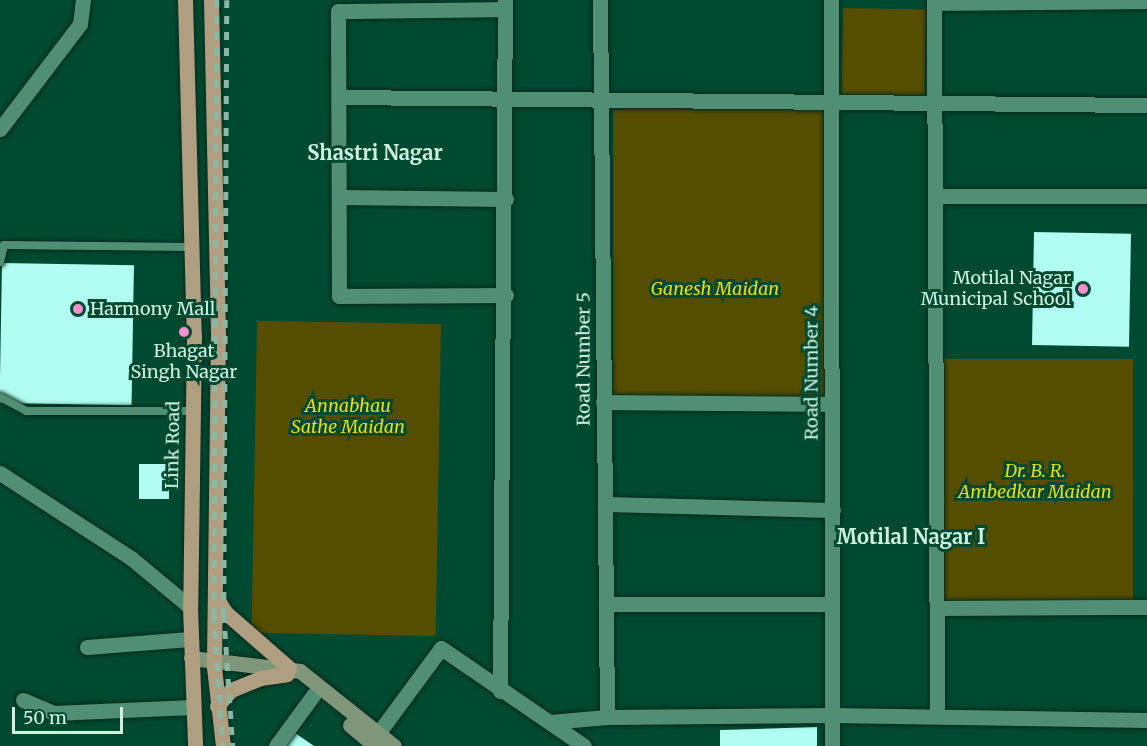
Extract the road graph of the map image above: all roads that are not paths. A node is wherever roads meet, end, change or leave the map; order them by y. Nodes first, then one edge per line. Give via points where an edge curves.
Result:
1 (83, 0) edge
2 (186, 0) edge
3 (211, 0) edge
4 (600, 0) edge
5 (831, 0) edge
6 (934, 1) edge
7 (1147, 2) edge
8 (505, 5) edge
9 (340, 97) junction
10 (507, 99) junction
11 (601, 100) junction
12 (831, 102) junction
13 (934, 103) junction
14 (1147, 105) edge
15 (0, 129) edge
16 (935, 196) junction
17 (1147, 196) edge
18 (340, 197) junction
19 (506, 199) junction
20 (192, 248) junction
21 (0, 262) edge
22 (506, 295) junction
23 (0, 397) edge
24 (603, 402) junction
25 (831, 404) junction
26 (193, 411) junction
27 (0, 473) edge
28 (605, 504) junction
29 (832, 510) junction
30 (215, 596) junction
31 (606, 604) junction
32 (831, 604) junction
33 (190, 607) junction
34 (1147, 607) edge
35 (937, 608) junction
36 (190, 639) junction
37 (87, 647) dead end
38 (191, 662) junction
39 (214, 663) junction
40 (288, 671) junction
41 (500, 691) junction
42 (314, 694) junction
43 (23, 700) dead end
44 (217, 706) junction
45 (194, 707) junction
46 (831, 715) junction
47 (607, 717) junction
48 (937, 717) junction
49 (1147, 720) edge
50 (550, 722) junction
51 (374, 741) edge
52 (195, 746) edge
53 (223, 746) edge
54 (276, 746) edge
55 (394, 746) edge
56 (584, 746) edge
57 (832, 746) edge

1 - 15 street via 80,24
2 - 20 main road, Link Road
3 - 30 main road via 218,334
4 - 11 street, Road Number 5
5 - 12 street, Road Number 4
6 - 7 street
6 - 13 street
8 - 9 street via 338,11
8 - 10 street
9 - 10 street
9 - 18 street
10 - 11 street
10 - 19 street
11 - 12 street
11 - 24 street, Road Number 5
12 - 13 street
12 - 25 street, Road Number 4
13 - 14 street
13 - 16 street
16 - 17 street
16 - 35 street
18 - 19 street
18 - 22 street via 339,296
19 - 22 street
20 - 21 lane via 4,245
20 - 26 main road, Link Road
22 - 41 street
23 - 26 lane via 26,411
24 - 25 street
24 - 28 street, Road Number 5
25 - 29 street, Road Number 4
26 - 33 main road, Link Road
27 - 33 street via 131,558
28 - 29 street
28 - 31 street, Road Number 5
29 - 32 street, Road Number 4
30 - 39 main road
30 - 40 main road via 226,613
31 - 32 street
31 - 47 street, Road Number 5
32 - 46 street, Road Number 4
33 - 36 main road, Link Road
34 - 35 street
35 - 48 street
36 - 37 street
36 - 38 main road, Link Road
38 - 39 street
38 - 45 main road, Link Road
39 - 40 street
39 - 44 main road
40 - 42 street
40 - 44 main road via 231,690
40 - 51 street via 300,672
41 - 50 street
41 - 51 street via 441,648
42 - 51 street
42 - 54 street
43 - 45 street via 53,713
44 - 53 main road
45 - 52 main road, Link Road
46 - 47 street
46 - 48 street
46 - 57 street, Road Number 4
47 - 50 street
48 - 49 street
50 - 56 street
51 - 55 street

